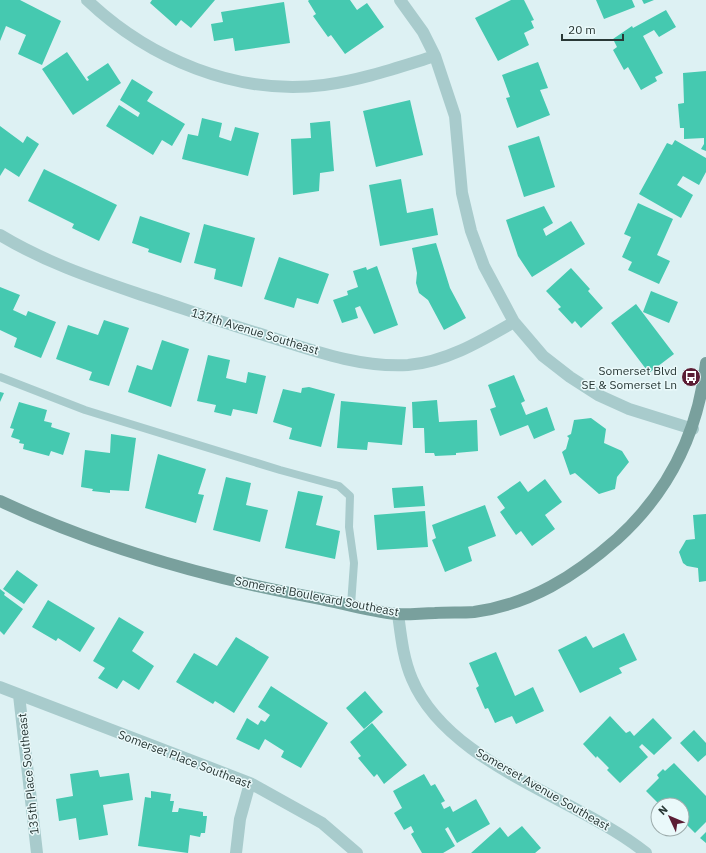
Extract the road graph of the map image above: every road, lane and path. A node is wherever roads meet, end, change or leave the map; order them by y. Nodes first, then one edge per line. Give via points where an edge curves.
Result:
1 (87, 0) edge
2 (400, 0) edge
3 (436, 56) junction
4 (0, 235) edge
5 (514, 322) junction
6 (706, 363) edge
7 (0, 377) edge
8 (693, 429) junction
9 (0, 501) edge
10 (351, 605) junction
11 (398, 614) junction
12 (0, 687) edge
13 (19, 695) junction
14 (250, 784) junction
15 (37, 853) edge
16 (236, 853) edge
17 (357, 853) edge
18 (646, 853) edge

1 - 3 street via 109,21 137,41 192,68 233,80 278,86 323,85 360,79
2 - 3 street via 423,32
3 - 5 street via 455,116 462,193 471,231 484,266
4 - 5 street, 137th Avenue Southeast via 64,268 217,320 327,354 372,364 409,365 437,359 472,346
5 - 8 street via 543,356 598,395 629,409
6 - 8 street, Somerset Boulevard Southeast
7 - 10 lane via 92,413 339,486 350,496 349,527 354,563
8 - 11 street, Somerset Boulevard Southeast via 660,492 633,524 565,580 524,599 474,612
9 - 10 street, Somerset Boulevard Southeast via 78,535 162,563 286,593
10 - 11 street, Somerset Boulevard Southeast
11 - 18 street, Somerset Avenue Southeast via 403,651 412,679 426,704 450,732 484,756 546,793 604,823
12 - 13 street, Somerset Place Southeast
13 - 14 street, Somerset Place Southeast
13 - 15 street, 135th Place Southeast
14 - 16 street via 240,819
14 - 17 street, Somerset Place Southeast via 322,823

